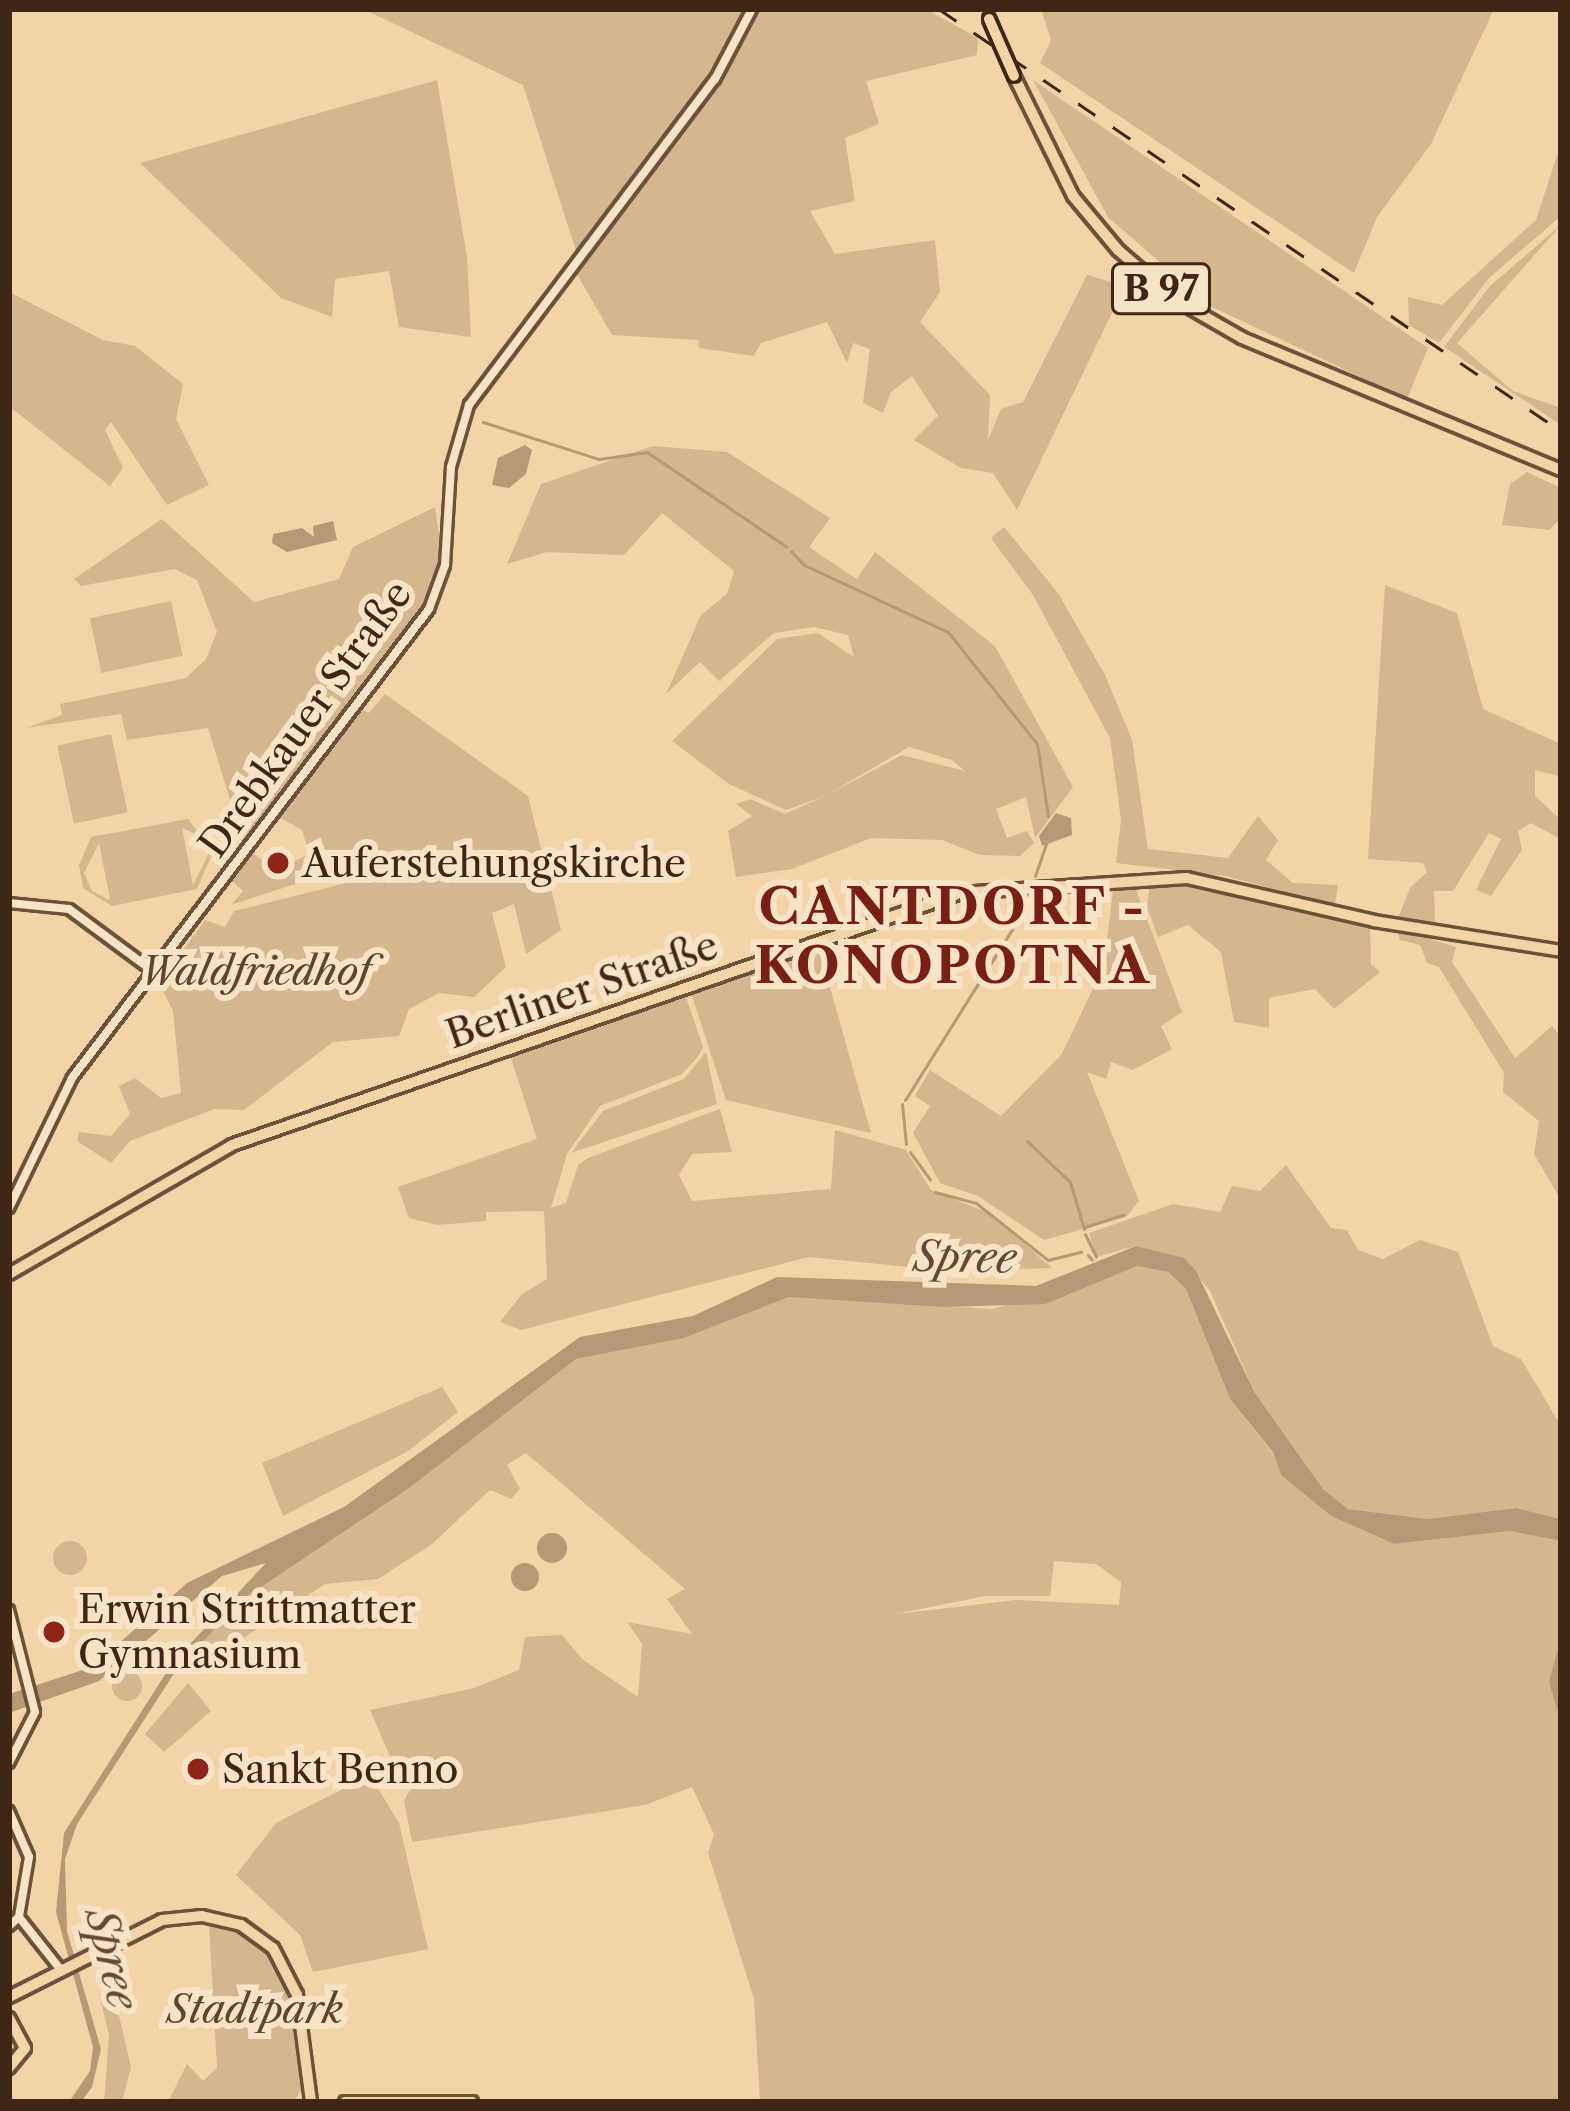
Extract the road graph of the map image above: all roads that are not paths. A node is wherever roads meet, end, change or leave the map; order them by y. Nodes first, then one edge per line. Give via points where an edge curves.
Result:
1 (752, 9) edge
2 (986, 14) edge
3 (1561, 470) edge
4 (9, 903) edge
5 (1561, 951) edge
6 (154, 972) junction
7 (9, 1208) edge
8 (9, 1274) edge
9 (9, 1610) edge
10 (9, 1763) edge
11 (9, 1811) edge
12 (19, 1917) junction
13 (9, 1926) edge
14 (62, 1967) junction
15 (9, 1997) edge
16 (9, 2018) edge
17 (9, 2068) edge
18 (311, 2102) edge
19 (345, 2102) edge
20 (472, 2102) edge

1 - 6 street, Drebkauer Straße via 715,79 469,405 451,466 445,565 429,609
2 - 3 main road, B 97, bridge via 1073,196 1156,285 1231,332
4 - 6 street via 69,909
5 - 8 main road, Berliner Straße via 1374,921 1187,878 959,892 232,1145
6 - 7 street, Drebkauer Straße via 72,1078
9 - 10 street via 34,1712
11 - 12 street via 29,1857
12 - 13 street
12 - 14 street
14 - 15 main road
14 - 18 main road via 162,1920 202,1916 260,1935 297,1995
16 - 17 main road via 25,2048
19 - 20 main road

